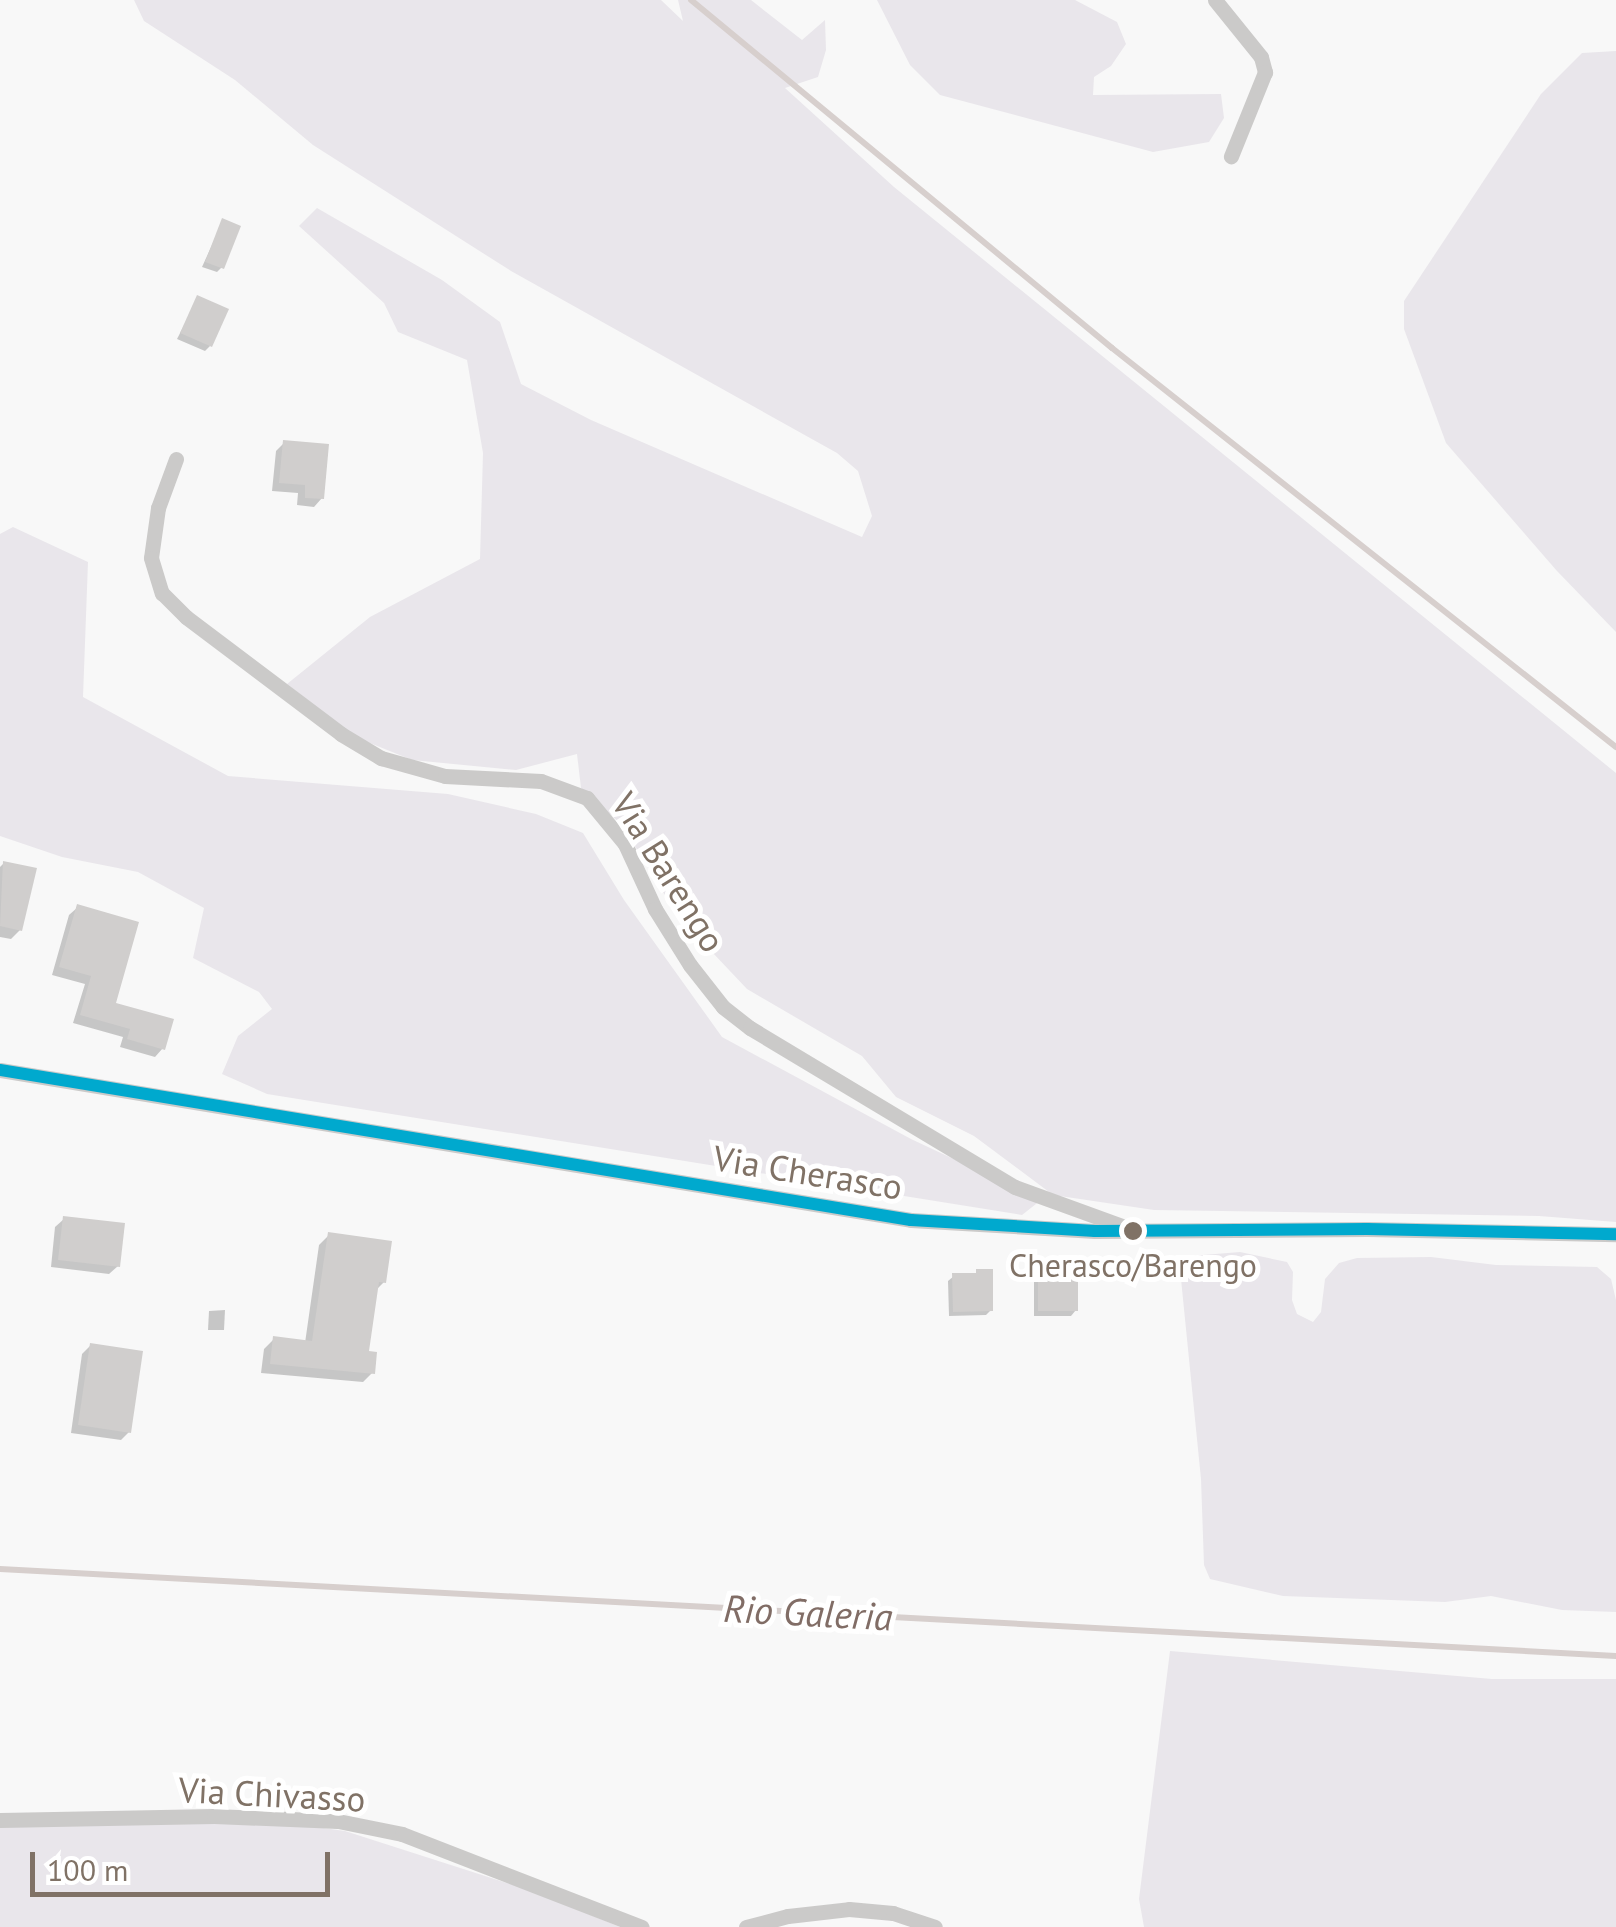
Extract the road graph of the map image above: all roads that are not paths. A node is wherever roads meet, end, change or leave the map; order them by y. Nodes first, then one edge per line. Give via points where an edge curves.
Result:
1 (1215, 0) edge
2 (1231, 156) dead end
3 (176, 459) dead end
4 (0, 1070) edge
5 (1135, 1231) junction
6 (1616, 1234) edge
7 (0, 1820) edge
8 (642, 1927) edge
9 (746, 1927) edge
10 (936, 1927) edge

1 - 2 street via 1261,57 1265,72
3 - 5 street, Via Barengo via 158,508 152,558 162,592 186,617 381,758 434,774 558,784 587,798 625,844 690,964 750,1028 1015,1187
4 - 5 street, Via Cherasco via 910,1220
5 - 6 street, Via Cherasco
7 - 8 street, Via Chivasso via 338,1821 402,1834
9 - 10 street via 849,1909

